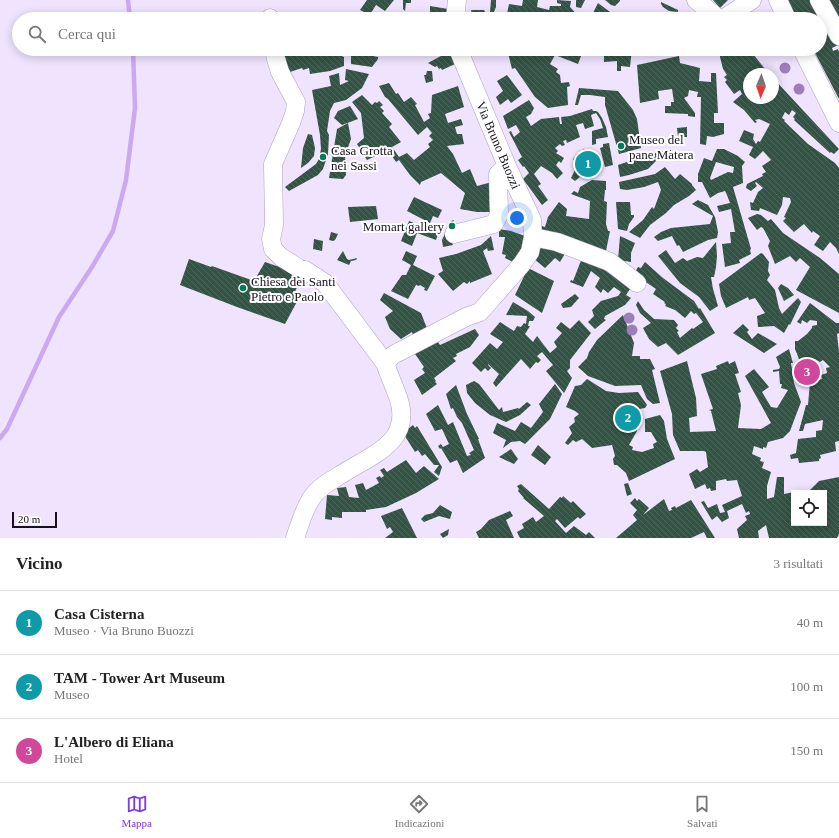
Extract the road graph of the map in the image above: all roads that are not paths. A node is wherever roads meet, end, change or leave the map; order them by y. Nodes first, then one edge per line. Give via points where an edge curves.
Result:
1 (457, 0) edge
2 (696, 0) edge
3 (752, 0) edge
4 (775, 0) edge
5 (819, 0) edge
6 (456, 12) edge
7 (711, 12) edge
8 (734, 12) edge
9 (783, 12) edge
10 (826, 12) edge
11 (827, 14) edge
12 (839, 36) edge
13 (275, 56) edge
14 (461, 56) edge
15 (806, 56) edge
16 (839, 123) edge
17 (507, 166) junction
18 (454, 234) dead end
19 (533, 237) junction
20 (637, 283) dead end
21 (385, 363) junction
22 (295, 538) edge

1 - 6 street
2 - 7 street
3 - 8 street
4 - 9 street
5 - 10 street
11 - 12 street
13 - 21 street via 280,72 296,102 291,123 273,164 274,225 270,239 273,249 281,257 325,283
14 - 17 street, Via Bruno Buozzi
15 - 16 street
17 - 18 street via 498,174 499,215 494,224
17 - 19 street, Via Bruno Buozzi via 532,220
19 - 20 street via 557,242 610,262
19 - 21 street, Via Bruno Buozzi via 530,252 522,264 480,312 393,355
21 - 22 street via 402,417 395,438 384,448 322,486 307,506

